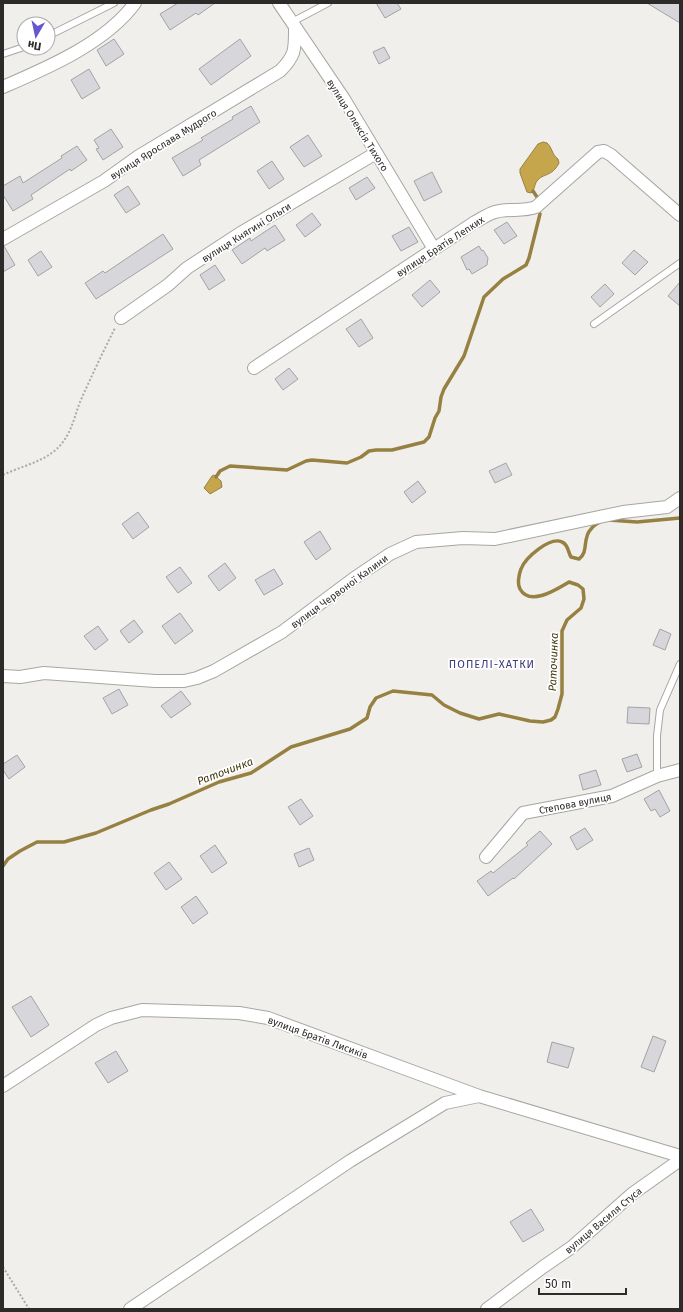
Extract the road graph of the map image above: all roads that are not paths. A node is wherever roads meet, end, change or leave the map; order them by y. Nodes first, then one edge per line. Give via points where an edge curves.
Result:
1 (114, 3) edge
2 (135, 3) edge
3 (279, 3) edge
4 (328, 3) edge
5 (293, 25) junction
6 (56, 32) edge
7 (16, 50) edge
8 (3, 54) edge
9 (3, 88) edge
10 (376, 153) junction
11 (680, 215) edge
12 (3, 239) edge
13 (434, 248) junction
14 (680, 263) edge
15 (121, 318) road end
16 (594, 324) dead end
17 (254, 368) dead end
18 (680, 498) edge
19 (680, 664) edge
20 (3, 676) edge
21 (680, 770) edge
22 (657, 776) junction
23 (486, 856) dead end
24 (3, 1086) edge
25 (479, 1096) junction
26 (680, 1156) edge
27 (680, 1160) edge
28 (130, 1309) edge
29 (487, 1309) edge

1 - 6 lane
2 - 9 street via 130,11 87,45 48,68
3 - 5 street, вулиця Олексія Тихого
4 - 5 lane
5 - 10 street, вулиця Олексія Тихого via 344,98
5 - 12 street, вулиця Ярослава Мудрого via 293,56 280,71 139,156 104,181
7 - 8 lane
10 - 13 street, вулиця Олексія Тихого
10 - 15 street, вулиця Княгині Ольги via 239,234 187,268 168,285
11 - 13 street, вулиця Братів Лепких via 604,151 598,152 536,207 494,212
13 - 17 street, вулиця Братів Лепких
14 - 16 lane
18 - 20 street, вулиця Червоної Калини via 667,507 623,512 495,539 463,538 416,542 390,554 282,632 197,678 184,681 155,681 44,673 20,677
19 - 22 lane via 660,710
21 - 22 street, Степова вулиця
22 - 23 street, Степова вулиця via 612,796 523,813
24 - 25 street, вулиця Братів Лисиків via 96,1025 111,1018 142,1010 238,1013 268,1018
25 - 26 street, вулиця Братів Лисиків
25 - 28 street, вулиця Братів Лисиків via 445,1103 350,1161
27 - 29 street, вулиця Василя Стуса via 632,1194 572,1247

